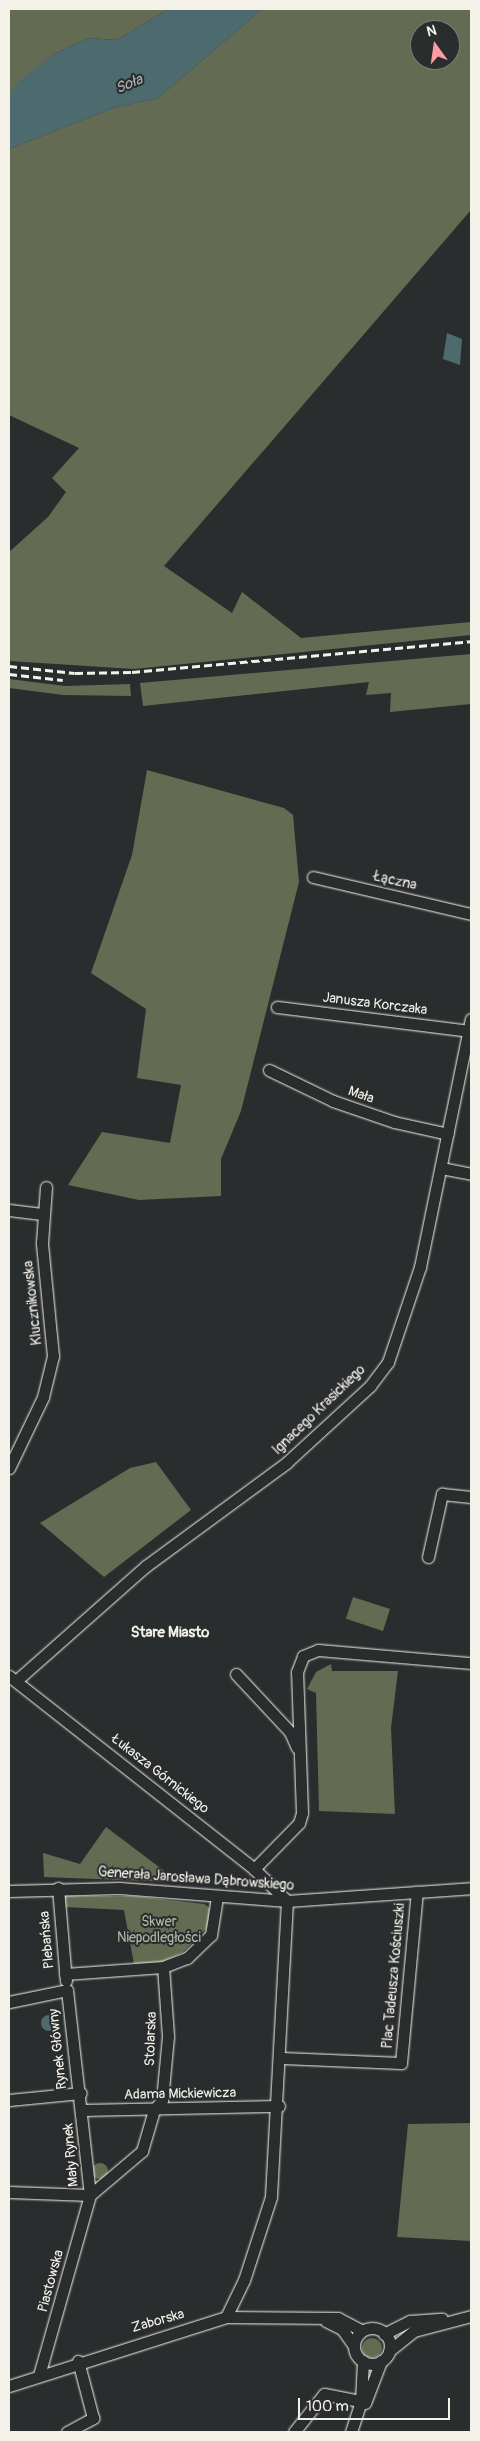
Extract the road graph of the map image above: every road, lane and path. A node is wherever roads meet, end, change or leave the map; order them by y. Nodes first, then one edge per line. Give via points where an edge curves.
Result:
1 (313, 877) dead end
2 (471, 914) edge
3 (277, 1006) dead end
4 (471, 1027) edge
5 (269, 1070) dead end
6 (448, 1134) junction
7 (441, 1168) junction
8 (471, 1174) edge
9 (46, 1187) dead end
10 (9, 1210) edge
11 (44, 1214) junction
12 (9, 1468) edge
13 (471, 1497) edge
14 (428, 1557) dead end
15 (471, 1664) edge
16 (236, 1674) dead end
17 (13, 1678) edge
18 (298, 1750) junction
19 (254, 1868) junction
20 (58, 1888) junction
21 (471, 1888) edge
22 (9, 1891) edge
23 (417, 1892) junction
24 (217, 1897) junction
25 (287, 1901) junction
26 (163, 1967) junction
27 (65, 1974) junction
28 (67, 1990) junction
29 (9, 2002) edge
30 (282, 2058) junction
31 (81, 2093) junction
32 (9, 2100) edge
33 (279, 2106) junction
34 (82, 2110) junction
35 (154, 2110) junction
36 (9, 2192) edge
37 (90, 2195) junction
38 (471, 2316) edge
39 (226, 2317) junction
40 (320, 2319) junction
41 (451, 2319) junction
42 (362, 2331) junction
43 (384, 2334) junction
44 (354, 2346) junction
45 (389, 2351) junction
46 (78, 2361) junction
47 (362, 2361) junction
48 (382, 2361) junction
49 (39, 2375) junction
50 (9, 2386) edge
51 (360, 2407) junction
52 (68, 2432) edge
53 (294, 2432) edge
54 (351, 2432) edge

1 - 2 street, Łączna
3 - 4 street, Janusza Korczaka
4 - 6 street, Ignacego Krasickiego
5 - 6 street, Mała via 333,1101 394,1122
6 - 7 street, Ignacego Krasickiego
7 - 8 street
7 - 17 street, Ignacego Krasickiego via 407,1314 388,1362 370,1386 286,1463 146,1566
9 - 11 street, Klucznikowska
10 - 11 street
11 - 12 street, Klucznikowska via 43,1263 53,1356 43,1397
13 - 14 street via 442,1494
15 - 18 street via 309,1652 297,1672
16 - 18 street via 290,1732
17 - 19 street, Łukasza Górnickiego
18 - 19 street via 302,1803 298,1824
19 - 25 street, Łukasza Górnickiego
20 - 22 street, Generała Jarosława Dąbrowskiego
20 - 24 street, Generała Jarosława Dąbrowskiego via 119,1888
20 - 27 street, Plebańska
21 - 23 street, Generała Jarosława Dąbrowskiego
23 - 25 street, Generała Jarosława Dąbrowskiego
23 - 30 street, Plac Tadeusza Kościuszki via 401,2063
24 - 25 street, Generała Jarosława Dąbrowskiego
24 - 26 street via 210,1935 186,1958
25 - 30 street
26 - 27 street
26 - 35 street, Stolarska via 168,2036 162,2100
27 - 28 street, Plebańska
28 - 29 street, Rynek Główny
28 - 31 street, Rynek Główny
30 - 33 street
31 - 32 street, Rynek Główny
31 - 34 street, Mały Rynek
33 - 35 street, Adama Mickiewicza
33 - 39 street via 271,2197 244,2280
34 - 35 street, Adama Mickiewicza
34 - 37 street, Mały Rynek
35 - 37 street, Mały Rynek via 142,2151
36 - 37 street
37 - 49 street, Piastowska
38 - 41 street
39 - 40 street, Zaborska
39 - 46 street, Zaborska
40 - 42 street, Zaborska via 338,2318
40 - 44 street, Zaborska via 342,2329
41 - 43 street via 410,2321
41 - 45 street via 414,2331
42 - 43 street via 374,2328
42 - 44 street
43 - 45 street
44 - 47 street
45 - 48 street
46 - 49 street, Zaborska
46 - 52 street via 93,2418
47 - 48 street
47 - 51 street
48 - 51 street
49 - 50 street, Zaborska
51 - 53 street via 324,2394
51 - 54 street

